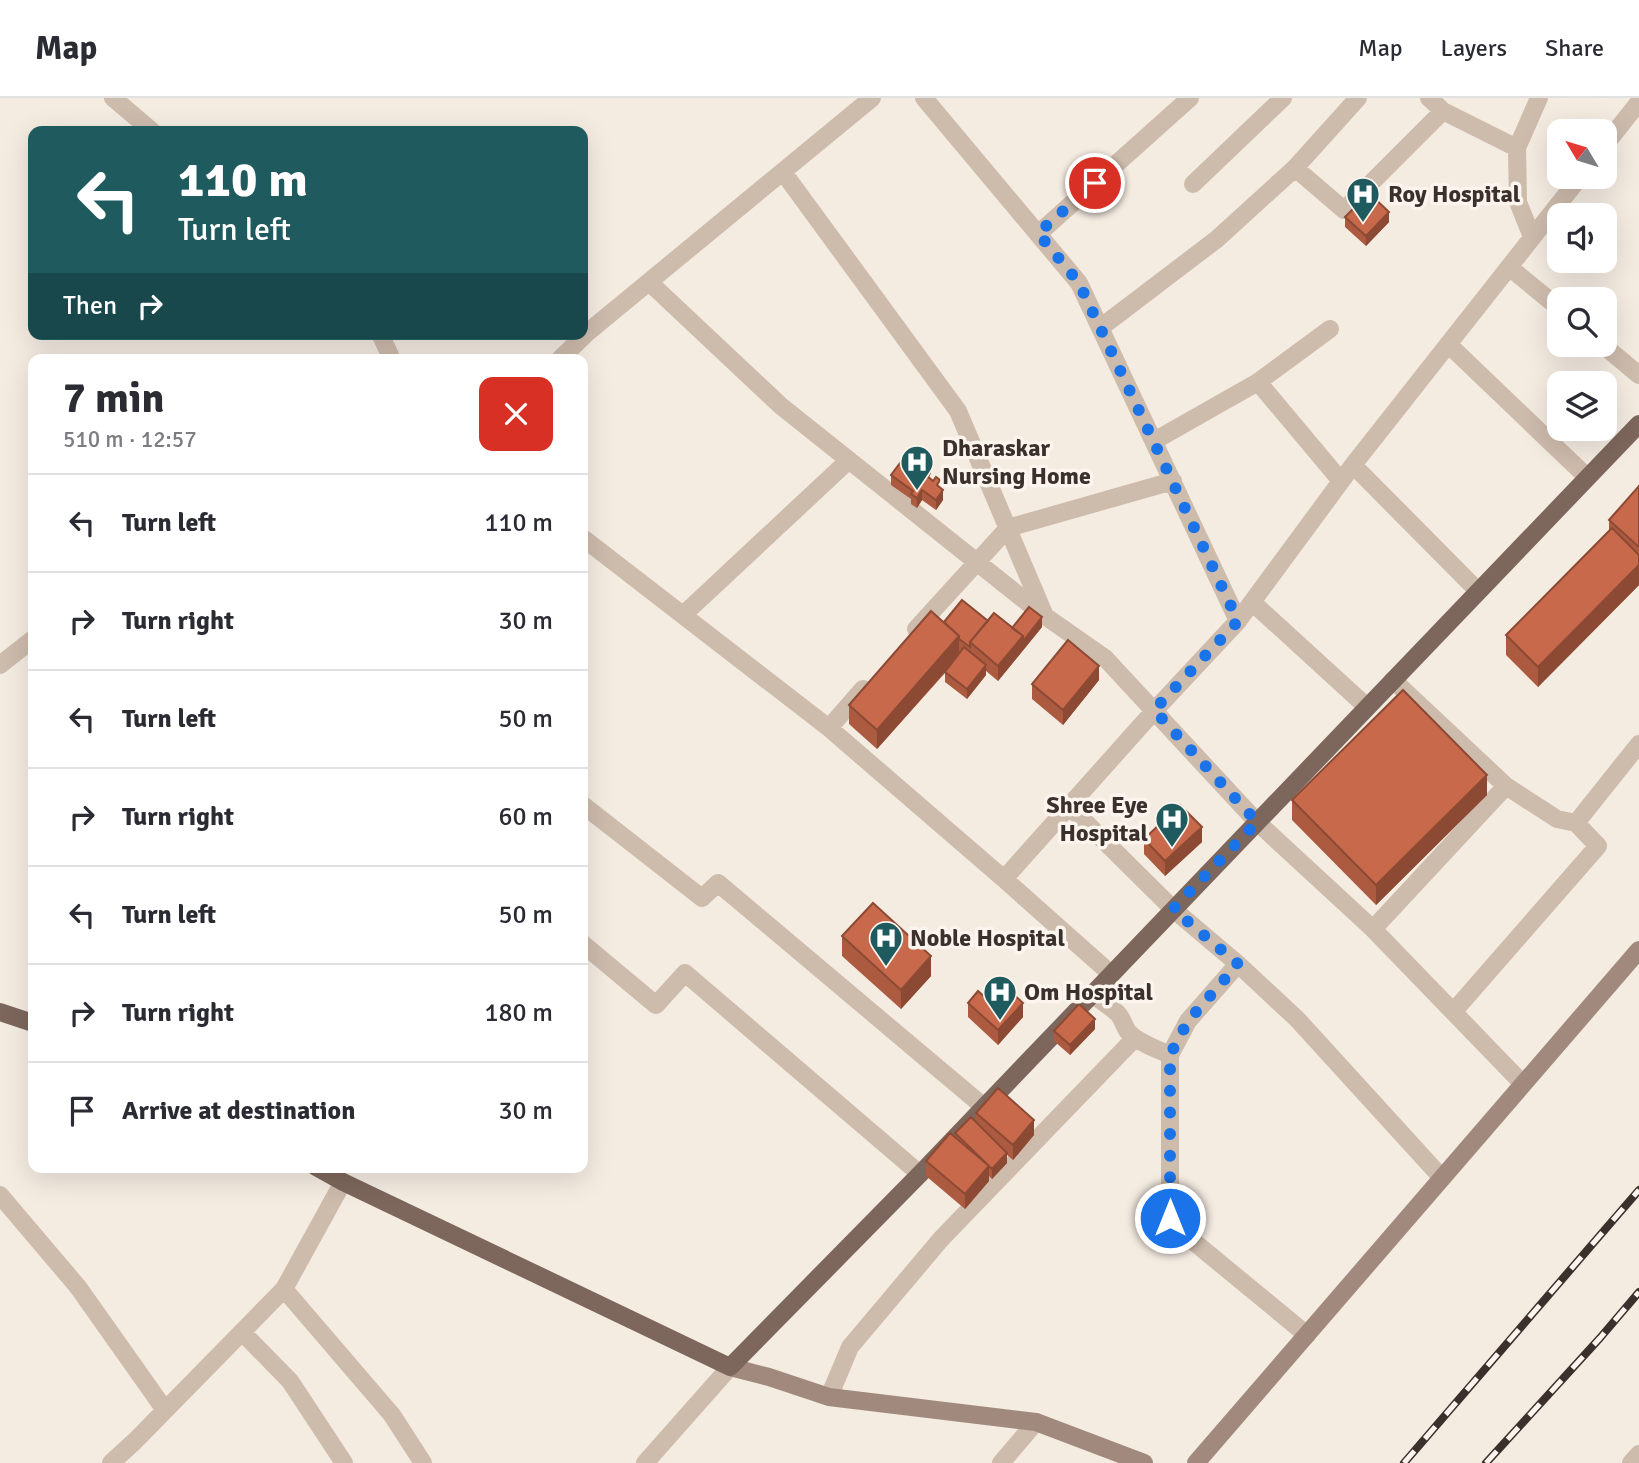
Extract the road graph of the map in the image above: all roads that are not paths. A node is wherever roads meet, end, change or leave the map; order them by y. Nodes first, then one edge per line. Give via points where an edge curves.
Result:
1 (113, 98) edge
2 (872, 98) edge
3 (924, 98) edge
4 (1190, 98) edge
5 (1283, 98) edge
6 (1358, 98) edge
7 (1429, 98) edge
8 (1539, 98) edge
9 (1639, 102) edge
10 (1443, 111) junction
11 (146, 126) edge
12 (1617, 130) edge
13 (1517, 148) junction
14 (1295, 168) junction
15 (783, 172) junction
16 (1194, 184) dead end
17 (1570, 189) edge
18 (1038, 233) junction
19 (1532, 237) junction
20 (1509, 267) junction
21 (649, 282) junction
22 (1547, 298) edge
23 (1100, 328) junction
24 (1330, 329) dead end
25 (588, 333) edge
26 (580, 340) edge
27 (1448, 344) junction
28 (565, 354) edge
29 (1617, 357) edge
30 (1639, 375) edge
31 (1258, 382) junction
32 (1635, 435) edge
33 (1154, 441) junction
34 (849, 460) junction
35 (1353, 465) junction
36 (1587, 477) junction
37 (1172, 481) junction
38 (1340, 481) junction
39 (1008, 528) junction
40 (588, 542) edge
41 (976, 561) junction
42 (1478, 591) junction
43 (1252, 603) junction
44 (683, 615) junction
45 (1045, 616) junction
46 (1238, 621) junction
47 (28, 643) edge
48 (902, 645) edge
49 (0, 665) edge
50 (875, 676) edge
51 (1393, 680) junction
52 (1367, 707) junction
53 (1154, 710) junction
54 (829, 728) junction
55 (1639, 744) edge
56 (1506, 786) junction
57 (1069, 806) junction
58 (588, 808) edge
59 (1257, 822) junction
60 (1576, 823) junction
61 (1004, 879) junction
62 (1173, 909) junction
63 (1373, 929) junction
64 (588, 948) edge
65 (1639, 950) edge
66 (1238, 964) junction
67 (1111, 974) junction
68 (1092, 994) junction
69 (1454, 1011) junction
70 (0, 1012) edge
71 (28, 1021) edge
72 (1135, 1038) junction
73 (1170, 1055) junction
74 (1523, 1084) junction
75 (984, 1107) junction
76 (327, 1173) edge
77 (920, 1174) junction
78 (1442, 1178) junction
79 (343, 1182) junction
80 (0, 1195) edge
81 (284, 1289) junction
82 (242, 1332) junction
83 (1307, 1335) junction
84 (730, 1367) junction
85 (829, 1397) junction
86 (166, 1410) junction
87 (1036, 1422) junction
88 (1639, 1454) edge
89 (111, 1463) edge
90 (344, 1463) edge
91 (423, 1463) edge
92 (645, 1463) edge
93 (1001, 1463) edge
94 (1144, 1463) edge
95 (1196, 1463) edge
96 (1631, 1463) edge

1 - 11 street
2 - 15 street
3 - 18 street
4 - 18 street
5 - 16 street
6 - 14 street
7 - 10 street
8 - 13 street
9 - 12 street
10 - 13 street
10 - 14 street via 1344,210
13 - 19 street via 1518,202
14 - 23 street via 1217,239
15 - 21 street
15 - 39 street via 958,411
17 - 19 street
18 - 23 street via 1079,283
19 - 20 street
20 - 22 street
20 - 27 street
21 - 25 street
21 - 34 street via 780,406
23 - 33 street
24 - 31 street
26 - 28 street
27 - 35 street
27 - 36 street
29 - 30 street
31 - 33 street
31 - 38 street
32 - 36 main road
33 - 37 street
34 - 41 street
34 - 44 street
35 - 38 street
35 - 42 street
36 - 42 main road
37 - 39 street
37 - 46 street
38 - 43 street
39 - 41 street
39 - 45 street
40 - 44 street
41 - 45 street
41 - 48 street
42 - 51 main road
43 - 46 street
43 - 52 street
44 - 54 street
45 - 53 street via 1105,658
46 - 53 street
47 - 49 street
50 - 54 street
51 - 52 main road
51 - 56 street
52 - 59 main road
53 - 57 street
53 - 59 street
54 - 61 street
55 - 60 street
56 - 60 street via 1557,819
56 - 63 street
57 - 61 street
57 - 62 street
58 - 75 street via 702,898 718,883
59 - 62 main road
59 - 63 street
60 - 69 street via 1598,846
61 - 67 street
62 - 66 street
62 - 67 main road
63 - 69 street
64 - 77 street via 656,1005 685,973
65 - 74 street
66 - 73 street via 1188,1021
66 - 78 street via 1297,1019
67 - 68 main road
68 - 72 street via 1118,1014
68 - 75 main road
69 - 74 street
70 - 71 main road
72 - 73 street
72 - 85 street via 933,1249 850,1347
73 - 83 street via 1170,1218
74 - 78 street
75 - 77 main road
76 - 79 main road
77 - 84 main road
78 - 83 street
79 - 81 street
79 - 84 main road
80 - 86 street via 78,1287
81 - 82 street
81 - 91 street via 392,1415
82 - 86 street
82 - 90 street via 290,1381
83 - 95 street
84 - 85 street
84 - 92 street
85 - 87 street
86 - 89 street
87 - 93 street
87 - 94 street
88 - 96 street

